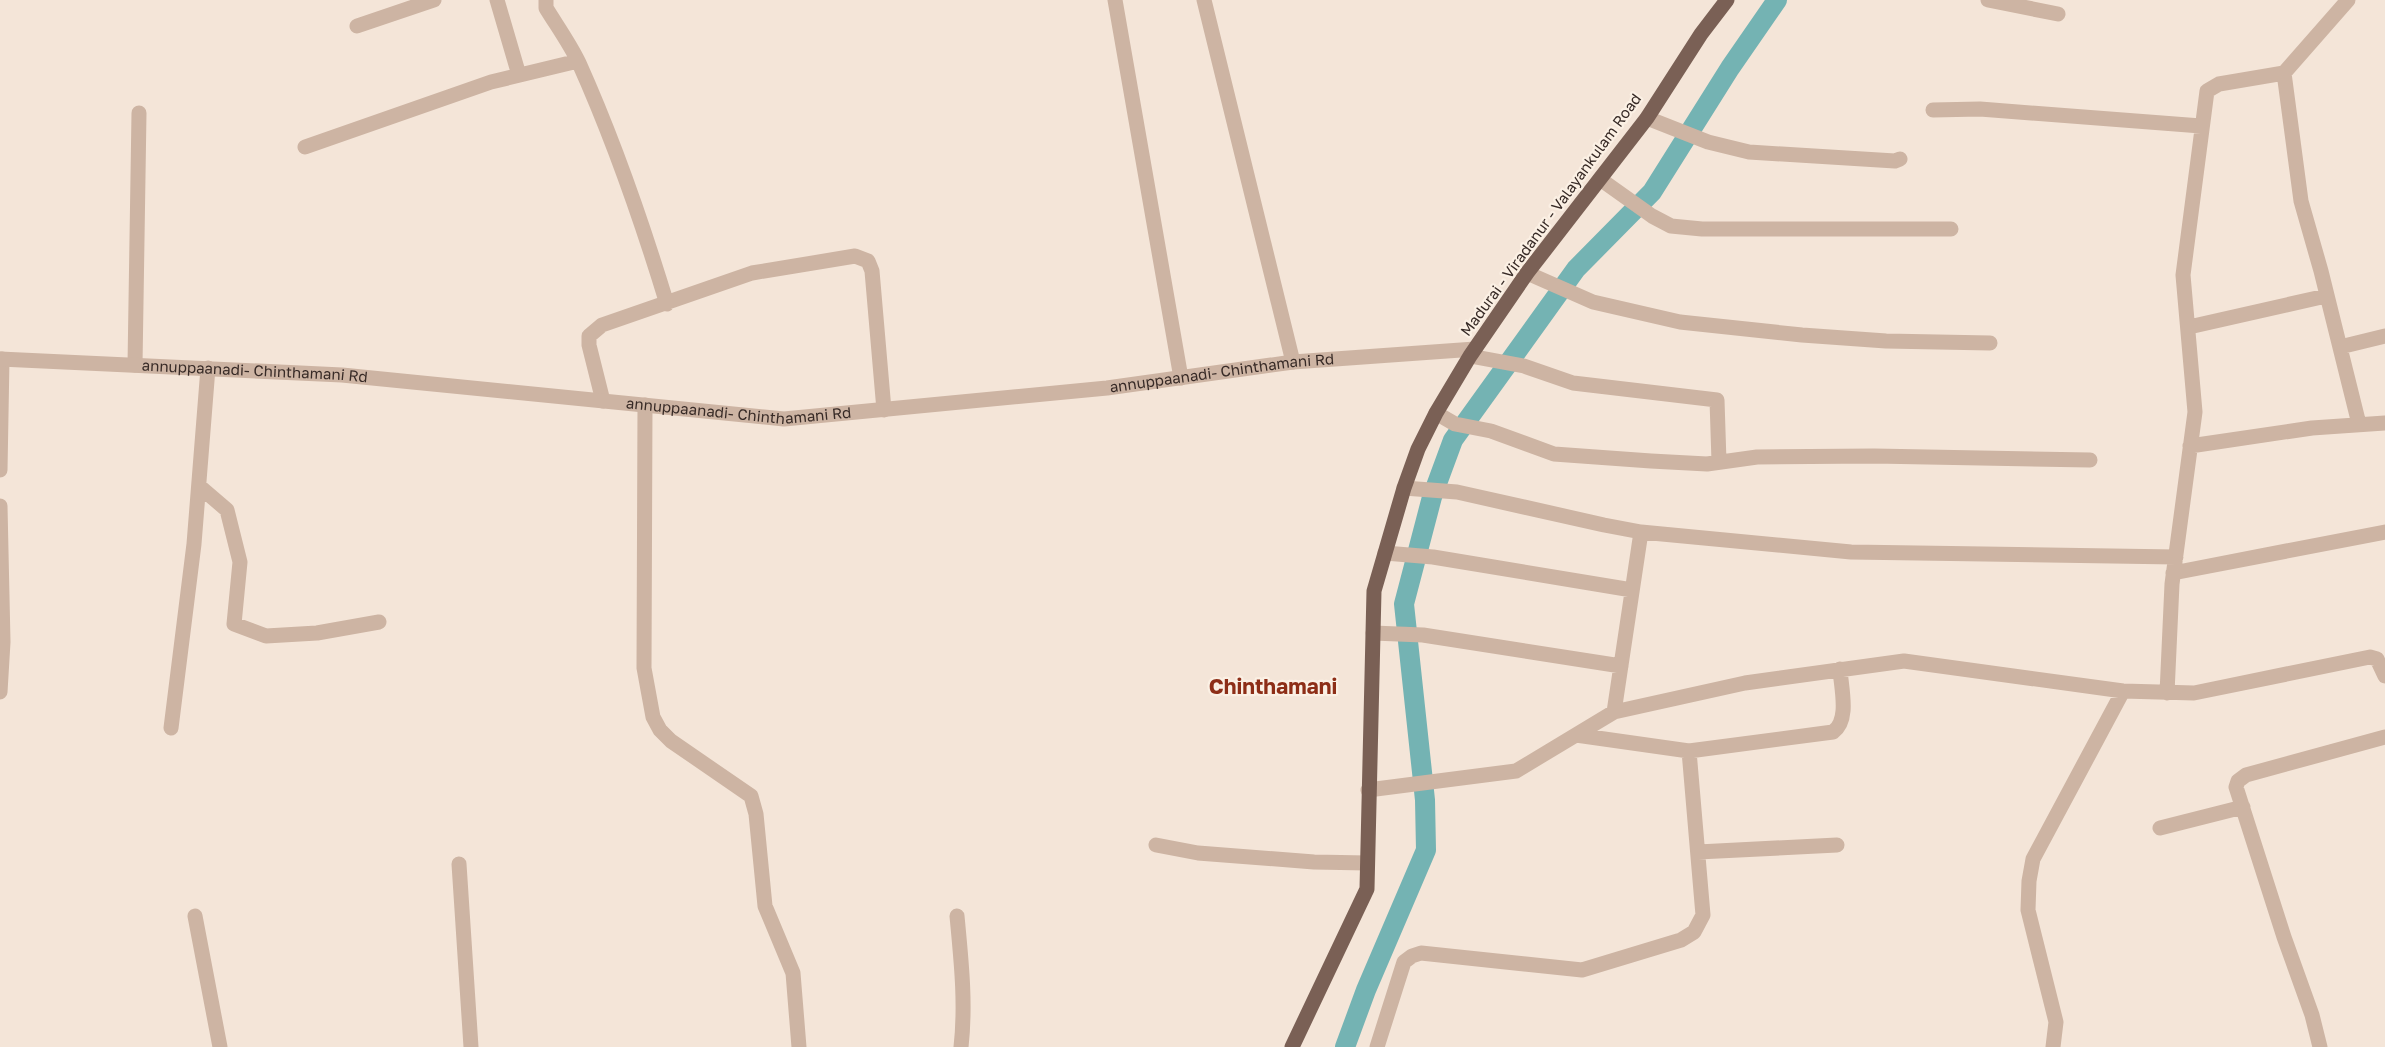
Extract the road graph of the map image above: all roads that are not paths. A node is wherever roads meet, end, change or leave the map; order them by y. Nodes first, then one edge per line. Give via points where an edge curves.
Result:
1 (434, 0) edge
2 (497, 0) edge
3 (546, 0) edge
4 (1115, 0) edge
5 (1204, 0) edge
6 (1727, 0) edge
7 (1988, 0) edge
8 (2348, 0) edge
9 (417, 3) edge
10 (2058, 14) dead end
11 (357, 26) dead end
12 (578, 61) junction
13 (2284, 73) junction
14 (519, 75) junction
15 (1933, 110) dead end
16 (139, 112) dead end
17 (1647, 118) junction
18 (2201, 126) junction
19 (305, 147) dead end
20 (1900, 159) dead end
21 (1600, 179) junction
22 (1950, 229) dead end
23 (1527, 273) junction
24 (2326, 296) junction
25 (667, 304) junction
26 (2189, 327) junction
27 (2385, 336) edge
28 (1990, 343) dead end
29 (2340, 347) junction
30 (1473, 352) junction
31 (1, 359) edge
32 (1293, 362) junction
33 (135, 365) junction
34 (208, 369) junction
35 (1181, 378) junction
36 (603, 401) junction
37 (645, 405) junction
38 (884, 410) junction
39 (1436, 413) junction
40 (2385, 423) edge
41 (2358, 424) junction
42 (2190, 446) junction
43 (2090, 460) dead end
44 (1719, 462) junction
45 (0, 470) edge
46 (199, 486) junction
47 (1404, 488) junction
48 (0, 506) edge
49 (1641, 532) junction
50 (2385, 532) edge
51 (1385, 553) junction
52 (2176, 557) junction
53 (2173, 573) junction
54 (1632, 590) junction
55 (379, 622) dead end
56 (1373, 633) junction
57 (1621, 666) junction
58 (1840, 669) junction
59 (2385, 676) edge
60 (2123, 691) junction
61 (0, 692) edge
62 (2167, 693) junction
63 (1614, 712) junction
64 (171, 728) dead end
65 (1576, 735) junction
66 (2385, 737) edge
67 (1689, 751) junction
68 (1368, 790) junction
69 (2243, 807) junction
70 (2160, 828) dead end
71 (1156, 845) dead end
72 (1837, 845) dead end
73 (1698, 852) junction
74 (1367, 863) junction
75 (459, 864) dead end
76 (195, 916) dead end
77 (957, 916) dead end
78 (220, 1047) edge
79 (471, 1047) edge
80 (799, 1047) edge
81 (961, 1047) edge
82 (1292, 1047) edge
83 (1377, 1047) edge
84 (2053, 1047) edge
85 (2320, 1047) edge

1 - 9 street
2 - 14 street
3 - 12 street via 546,8
4 - 35 street
5 - 32 street
6 - 17 main road, Madurai - Viradanur - Valayankulam Road
7 - 10 street
8 - 13 street
9 - 11 street
12 - 14 street
12 - 25 street via 647,238
13 - 18 street via 2212,87 2207,91
13 - 24 street via 2301,201
14 - 19 street
15 - 18 street via 1980,109
16 - 33 street
17 - 20 street via 1708,142 1749,152
17 - 21 main road, Madurai - Viradanur - Valayankulam Road
18 - 26 street via 2182,275
21 - 22 street via 1671,226
21 - 23 main road, Madurai - Viradanur - Valayankulam Road
23 - 28 street via 1593,302 1680,322 1886,341
23 - 30 main road, Madurai - Viradanur - Valayankulam Road
24 - 26 street
24 - 29 street
25 - 36 street via 602,325 590,336
25 - 38 street via 752,273 855,256 868,261
26 - 42 street via 2195,412
27 - 29 street
29 - 41 street
30 - 32 street, annuppaanadi- Chinthamani Rd
30 - 39 main road, Madurai - Viradanur - Valayankulam Road
30 - 44 street, annuppaanadi- Chinthamani Rd via 1573,382 1717,400
31 - 33 street, annuppaanadi- Chinthamani Rd
31 - 45 street
32 - 35 street, annuppaanadi- Chinthamani Rd
33 - 34 street, annuppaanadi- Chinthamani Rd
34 - 36 street, annuppaanadi- Chinthamani Rd via 342,375
34 - 46 street
35 - 38 street, annuppaanadi- Chinthamani Rd
36 - 37 street, annuppaanadi- Chinthamani Rd
37 - 38 street, annuppaanadi- Chinthamani Rd via 784,419
37 - 80 street via 644,668 653,717 670,741 751,796 765,906 793,972
39 - 44 street via 1455,424 1491,431 1554,454
39 - 47 main road, Madurai - Viradanur - Valayankulam Road
40 - 41 street
41 - 42 street
42 - 52 street
43 - 44 street via 1757,457
46 - 55 street via 227,510 240,562 234,624 266,636 317,633
46 - 64 street
47 - 49 street via 1457,492
47 - 51 main road, Madurai - Viradanur - Valayankulam Road
48 - 61 street
49 - 52 street via 1851,552
49 - 54 street
50 - 53 street
51 - 54 street via 1408,553
51 - 56 main road, Madurai - Viradanur - Valayankulam Road via 1374,591
52 - 53 street
53 - 62 street
54 - 57 street
56 - 57 street via 1423,635
56 - 68 main road, Madurai - Viradanur - Valayankulam Road
57 - 63 street
58 - 60 street via 1904,661
58 - 63 street via 1745,683
58 - 67 street via 1843,717 1833,732
59 - 62 street via 2377,659 2370,657 2194,693
60 - 62 street
60 - 84 street via 2033,859 2028,910 2056,1022
63 - 65 street
65 - 67 street
65 - 68 street via 1515,771
66 - 69 street via 2246,775 2236,787
67 - 73 street
68 - 74 main road, Madurai - Viradanur - Valayankulam Road
69 - 70 street
69 - 85 street
71 - 74 street via 1198,853
72 - 73 street
73 - 83 street via 1703,915 1688,936 1582,970 1421,953 1412,956 1404,962
74 - 82 main road, Madurai - Viradanur - Valayankulam Road via 1367,889
75 - 79 street
76 - 78 street
77 - 81 street via 963,1004

